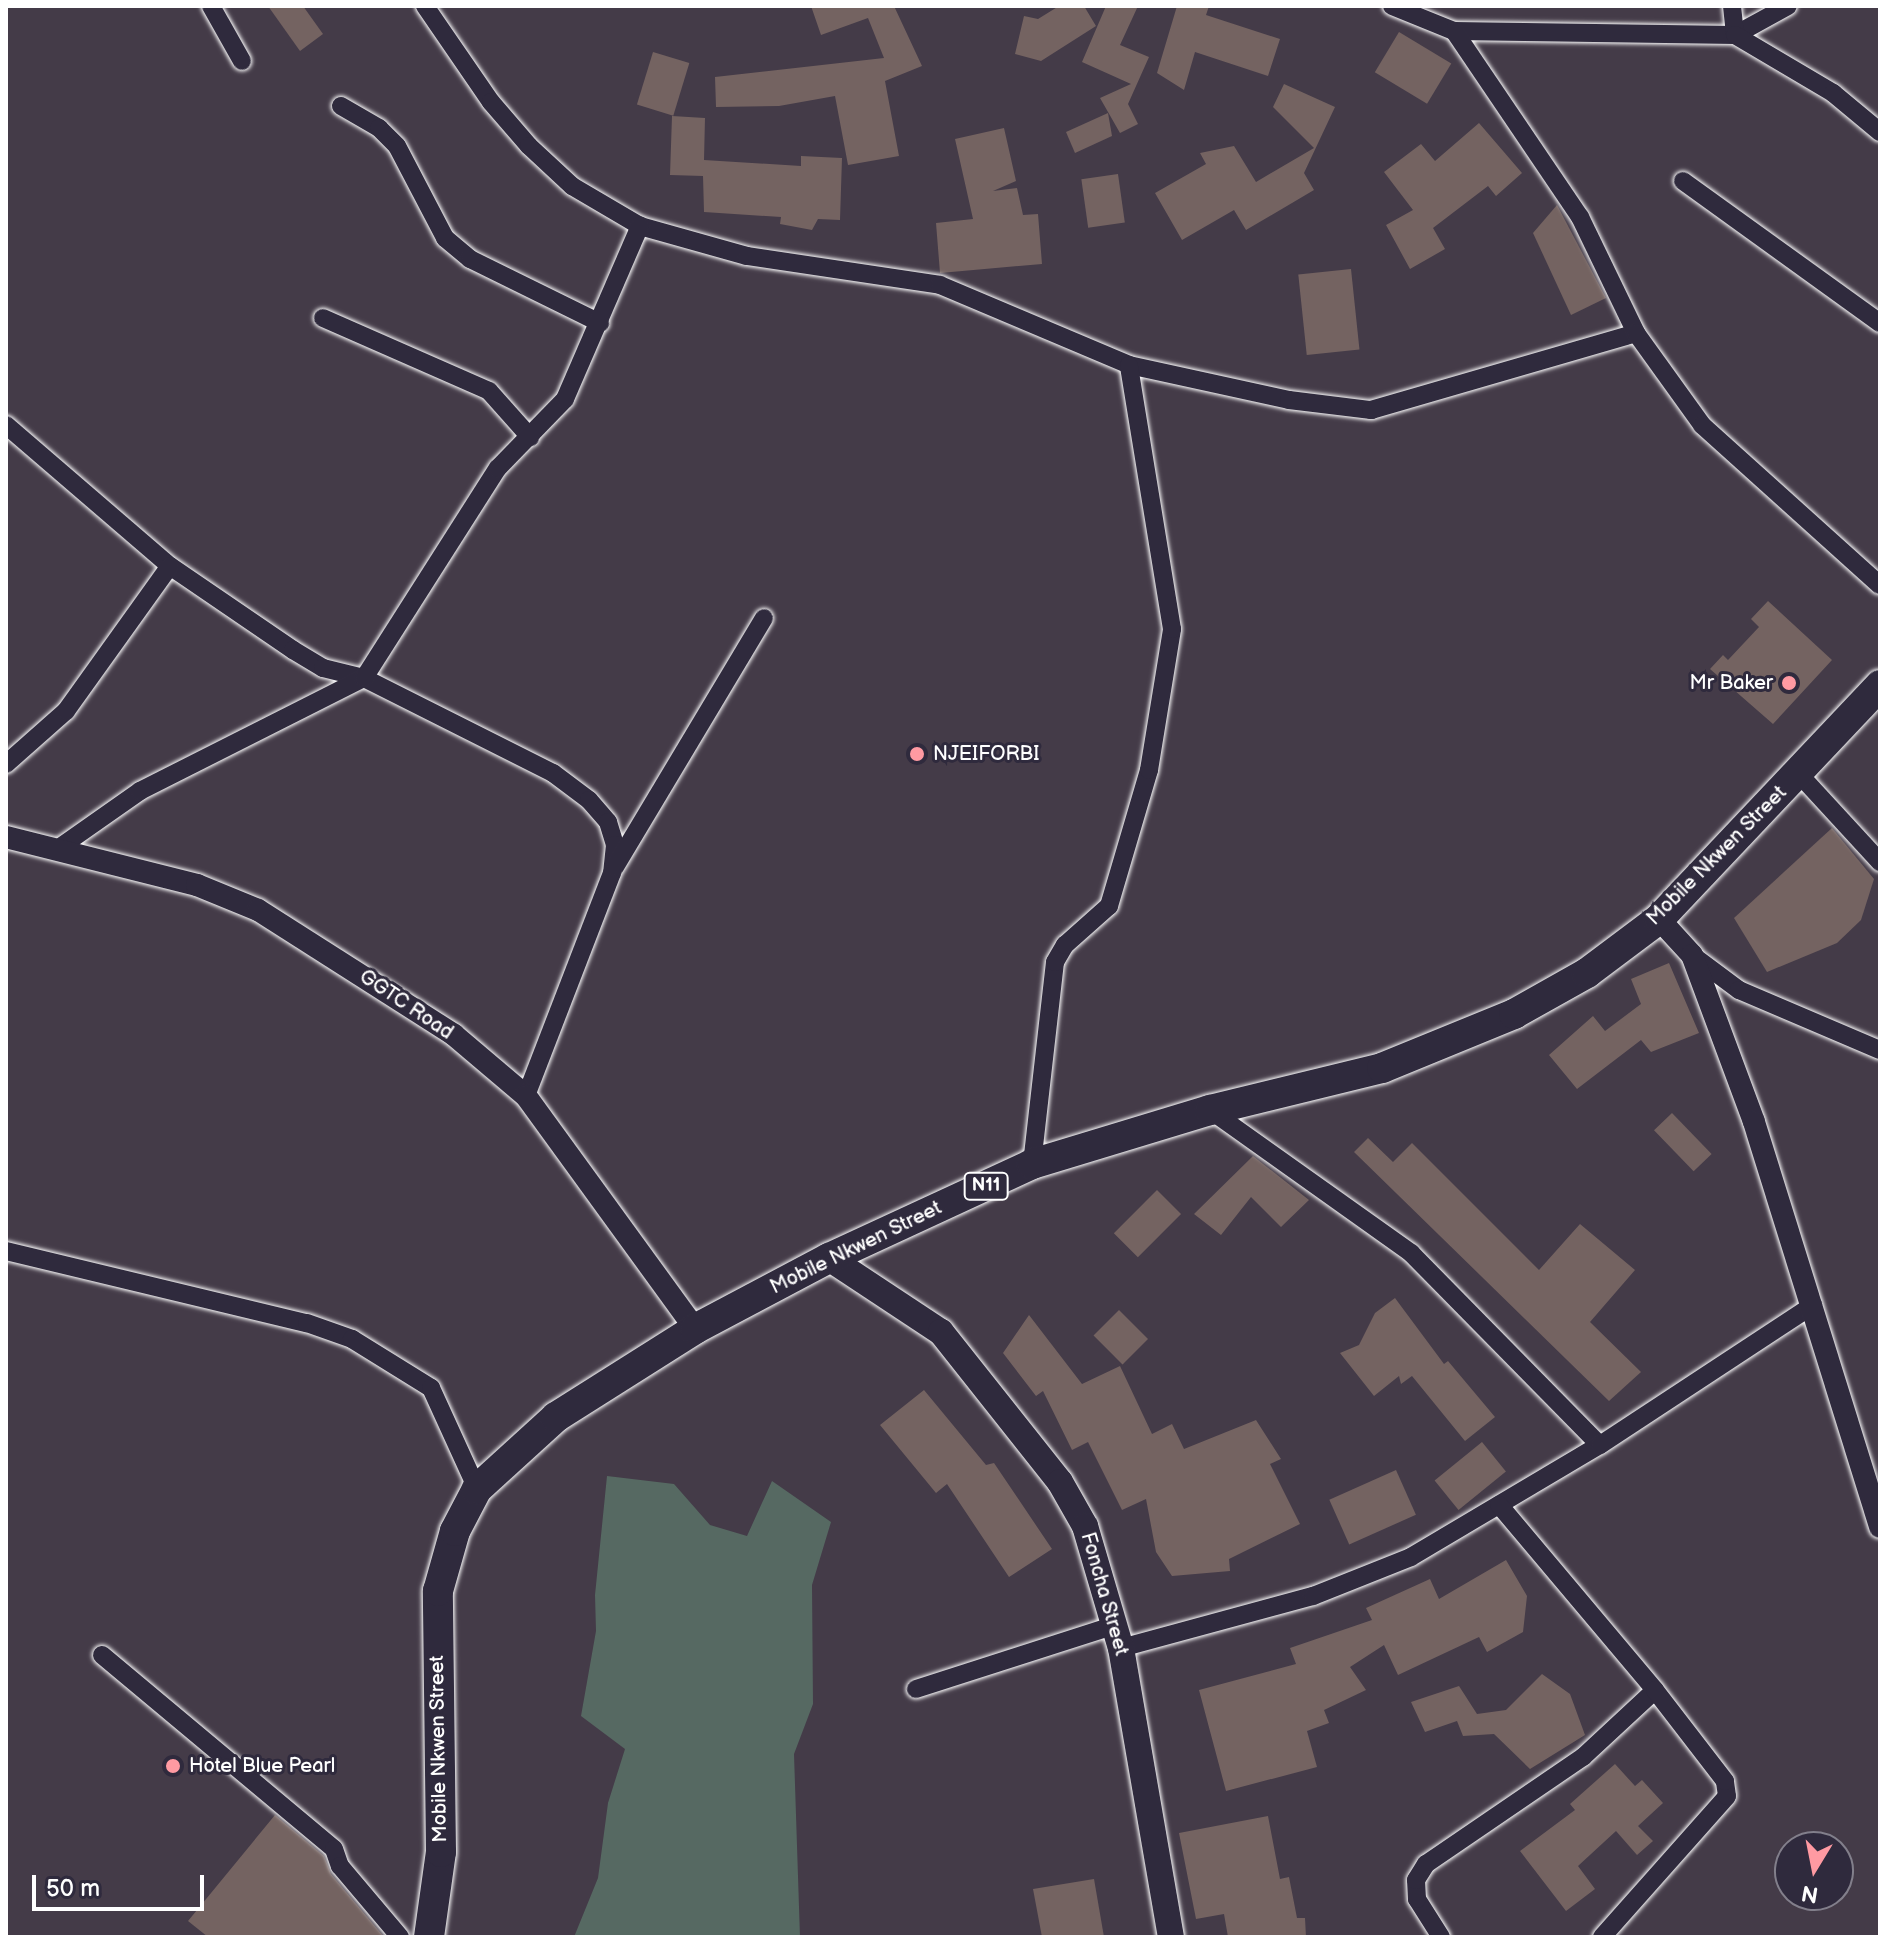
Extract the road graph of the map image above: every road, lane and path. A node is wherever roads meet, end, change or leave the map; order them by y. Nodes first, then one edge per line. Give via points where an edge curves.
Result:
1 (211, 6) edge
2 (425, 6) edge
3 (1392, 6) edge
4 (1732, 6) edge
5 (1788, 6) edge
6 (1454, 31) junction
7 (1735, 35) junction
8 (242, 61) dead end
9 (341, 106) dead end
10 (1880, 132) edge
11 (1683, 181) dead end
12 (640, 226) junction
13 (323, 318) dead end
14 (600, 323) junction
15 (1880, 323) edge
16 (1636, 333) junction
17 (1129, 365) junction
18 (6, 425) edge
19 (530, 437) junction
20 (170, 566) junction
21 (1880, 585) edge
22 (764, 618) dead end
23 (364, 678) junction
24 (1880, 685) edge
25 (6, 764) edge
26 (1799, 774) junction
27 (6, 837) edge
28 (56, 850) junction
29 (1880, 862) edge
30 (612, 873) junction
31 (1659, 919) junction
32 (1692, 955) junction
33 (1880, 1050) edge
34 (526, 1096) junction
35 (1210, 1110) junction
36 (1032, 1164) junction
37 (6, 1251) edge
38 (829, 1258) junction
39 (1813, 1305) junction
40 (695, 1329) junction
41 (1600, 1445) junction
42 (477, 1489) junction
43 (1499, 1505) junction
44 (1880, 1527) edge
45 (1118, 1637) junction
46 (102, 1655) dead end
47 (916, 1689) dead end
48 (1655, 1690) junction
49 (400, 1937) edge
50 (429, 1937) edge
51 (1171, 1937) edge
52 (1441, 1937) edge
53 (1602, 1937) edge

1 - 8 street
2 - 12 street via 491,102 529,146 572,186
3 - 6 street
4 - 7 street
5 - 7 street
6 - 7 street
6 - 16 street via 1580,217
7 - 10 street via 1833,93
9 - 14 street via 379,128 397,146 445,238 470,259
11 - 15 street
12 - 14 street
12 - 17 street via 747,256 940,285
13 - 19 street via 489,391
14 - 19 street via 565,399
16 - 17 street via 1371,410 1289,400
16 - 21 street via 1702,425
17 - 36 street via 1172,629 1149,770 1109,906 1065,945 1055,962
18 - 20 street
19 - 23 street via 498,468
20 - 23 street via 323,668
20 - 25 street via 66,711
22 - 30 street
23 - 28 street via 140,791
23 - 30 street via 553,773 589,800 608,822 615,845
24 - 26 highway, Mobile Nkwen Street / N11
26 - 29 street
26 - 31 highway, Mobile Nkwen Street / N11
27 - 28 street, GGTC Road
28 - 34 street, GGTC Road via 197,885 258,910 454,1035
30 - 34 street
31 - 32 street
31 - 35 highway, Mobile Nkwen Street / N11 via 1587,973 1514,1014 1382,1068
32 - 33 street via 1739,990
32 - 39 street
34 - 40 street, GGTC Road
35 - 36 highway, Mobile Nkwen Street / N11
35 - 41 street via 1411,1253
36 - 38 highway, Mobile Nkwen Street / N11
37 - 42 street via 293,1319 352,1339 431,1388
38 - 40 highway, Mobile Nkwen Street / N11
38 - 45 main road, Foncha Street via 941,1332 1016,1424 1085,1526
39 - 41 street
39 - 44 street
40 - 42 highway, Mobile Nkwen Street / N11 via 556,1417
41 - 43 street
42 - 50 highway, Mobile Nkwen Street / N11 via 455,1531 438,1591 441,1852
43 - 45 street via 1360,1579
43 - 48 street
45 - 47 street
45 - 51 main road, Foncha Street
46 - 49 street via 334,1849 340,1866
48 - 52 street via 1583,1757 1426,1864 1416,1880 1417,1899
48 - 53 street via 1725,1781 1727,1796

